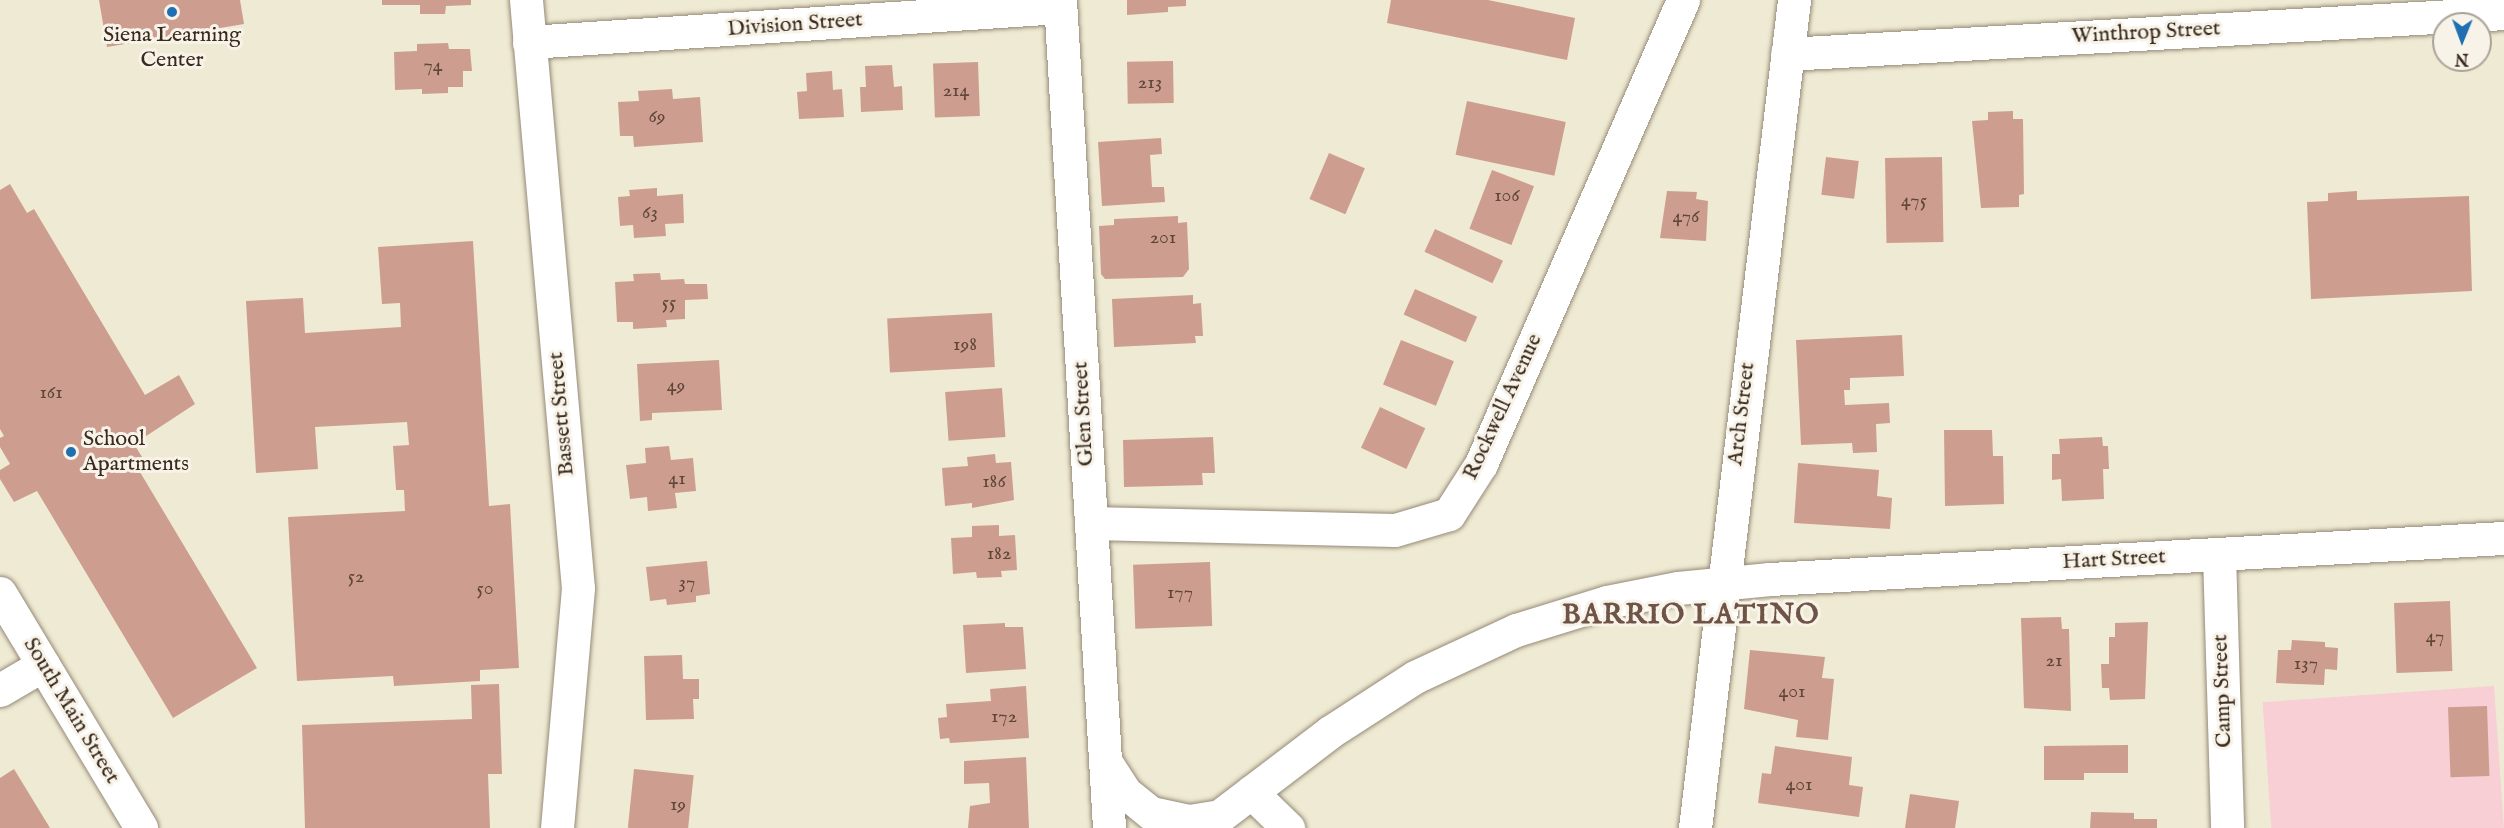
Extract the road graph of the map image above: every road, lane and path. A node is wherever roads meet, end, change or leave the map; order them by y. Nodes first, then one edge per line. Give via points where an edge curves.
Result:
1 (526, 0) edge
2 (1683, 0) edge
3 (1794, 0) edge
4 (1060, 4) edge
5 (2504, 12) edge
6 (529, 42) junction
7 (1787, 54) junction
8 (1091, 523) junction
9 (2504, 538) edge
10 (2219, 554) junction
11 (1725, 583) junction
12 (0, 593) edge
13 (43, 665) junction
14 (0, 690) edge
15 (1105, 762) junction
16 (1251, 792) junction
17 (1211, 822) edge
18 (141, 828) edge
19 (557, 828) edge
20 (1109, 828) edge
21 (1288, 828) edge
22 (1695, 828) edge
23 (2228, 828) edge

1 - 6 street, Bassett Street
2 - 8 street, Rockwell Avenue via 1481,464 1449,514 1395,530
3 - 7 street, Arch Street
4 - 6 street, Division Street
4 - 8 street, Glen Street
5 - 7 street, Winthrop Street
6 - 19 street, Bassett Street via 578,588
7 - 11 street, Arch Street
8 - 15 street, Glen Street
9 - 10 street, Hart Street
10 - 11 street, Hart Street
10 - 23 street, Camp Street
11 - 16 street via 1659,591 1588,607 1463,652 1365,708
11 - 22 street, Arch Street
12 - 13 street, South Main Street
13 - 14 street
13 - 18 street, South Main Street
15 - 17 street via 1126,793 1150,813
15 - 20 street, Glen Street
16 - 17 street
16 - 21 street

